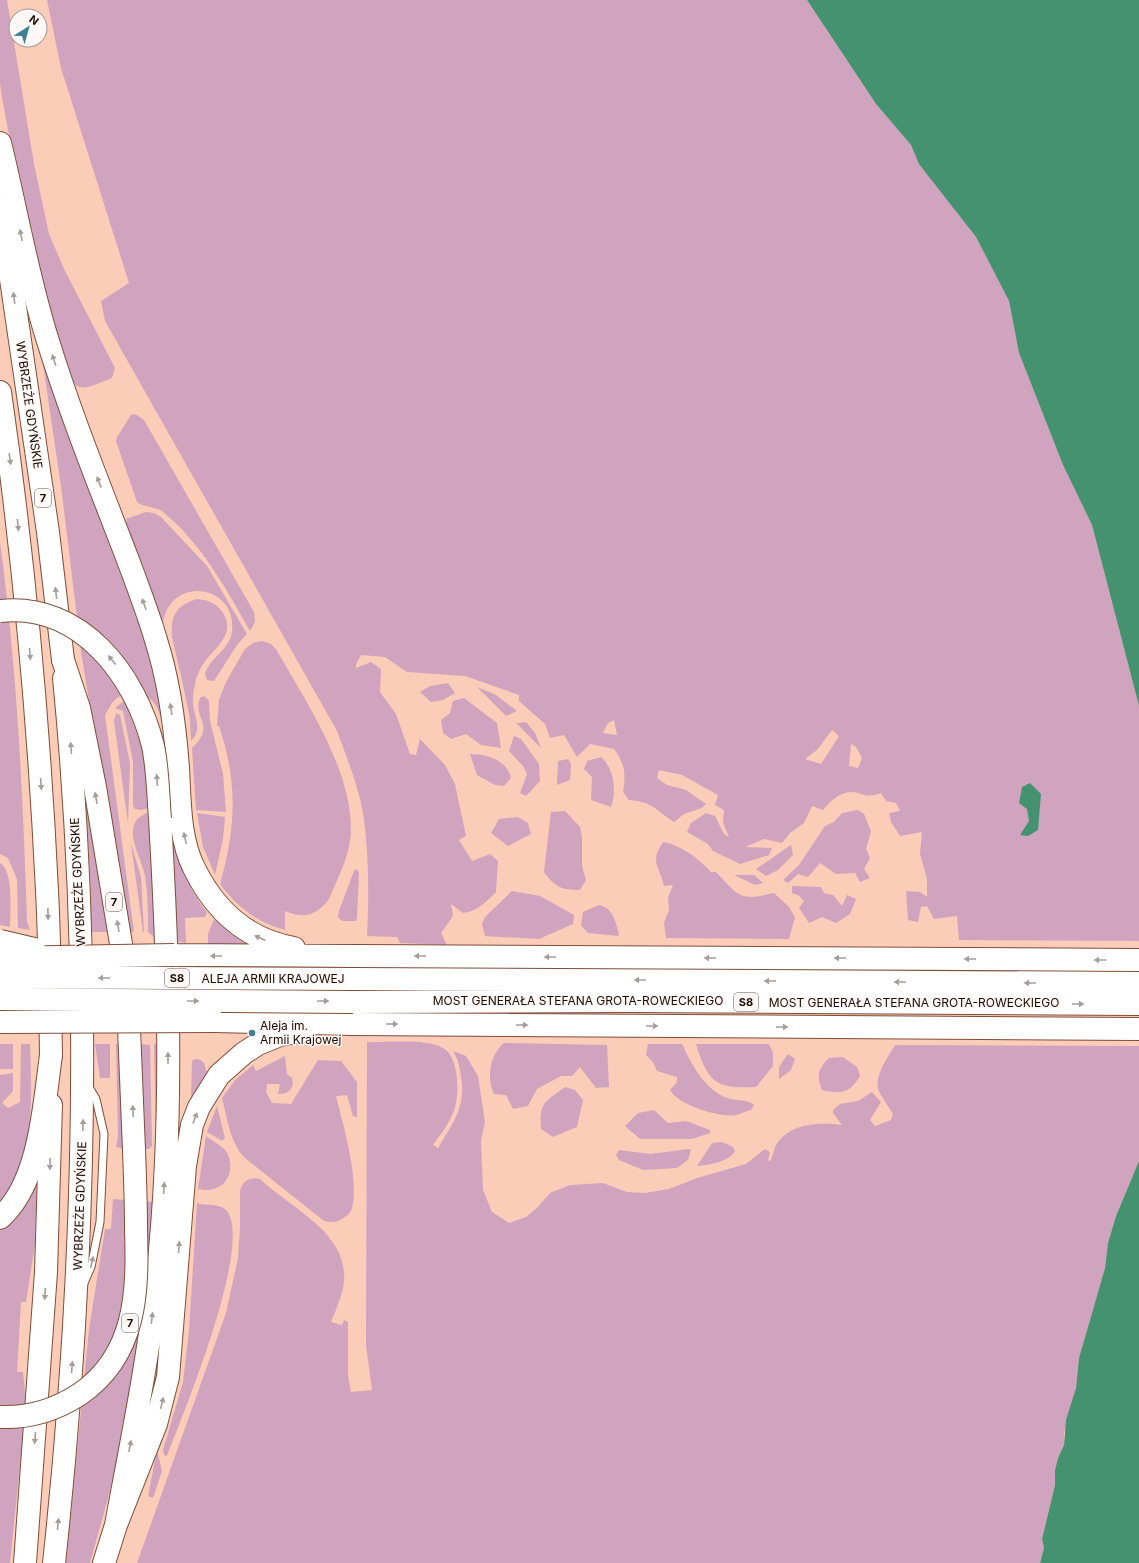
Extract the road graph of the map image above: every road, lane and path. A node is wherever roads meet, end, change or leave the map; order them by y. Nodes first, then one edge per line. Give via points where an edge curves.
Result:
1 (0, 143) edge
2 (0, 204) edge
3 (0, 392) edge
4 (0, 610) edge
5 (63, 660) junction
6 (0, 941) edge
7 (81, 956) junction
8 (353, 956) junction
9 (0, 958) edge
10 (1139, 960) edge
11 (0, 977) edge
12 (353, 979) joint
13 (1139, 983) edge
14 (0, 999) edge
15 (353, 1002) joint
16 (1139, 1004) edge
17 (0, 1022) edge
18 (353, 1024) junction
19 (1139, 1029) edge
20 (51, 1055) junction
21 (0, 1218) edge
22 (0, 1417) edge
23 (116, 1525) junction
24 (24, 1563) edge
25 (54, 1563) edge
26 (104, 1563) edge

8 -> 1 main road via 284,946 245,930 222,911 192,865 179,802 171,705 157,641 47,339 25,256
5 -> 2 main road, WYBRZEŻE GDYŃSKIE / 7 via 48,532
3 -> 20 main road via 14,486 41,779
23 -> 4 main road, bridge via 146,1361 157,1278 166,1157 168,1017 157,772 148,727 134,694 115,664 77,629 64,622 34,613
22 -> 5 main road, 7, bridge via 17,1418 57,1407 71,1400 106,1370 127,1334 138,1274 127,980 79,708
25 -> 5 main road, WYBRZEŻE GDYŃSKIE via 68,1425 77,1298 83,1077 79,885
6 - 7 main road, bridge
8 -> 7 main road, bridge
7 - 9 main road, bridge
10 -> 8 main road
12 -> 11 main road, ALEJA ARMII KRAJOWEJ / S8, bridge
13 -> 12 main road, MOST GENERAŁA STEFANA GROTA-ROWECKIEGO / S8
14 -> 15 main road, ALEJA ARMII KRAJOWEJ / S8, bridge
15 -> 16 main road, MOST GENERAŁA STEFANA GROTA-ROWECKIEGO / S8
17 - 18 main road, bridge via 250,1020
18 -> 19 main road
23 -> 18 main road via 146,1453 168,1377 188,1145 199,1107 208,1090 231,1063 258,1044 290,1032
20 - 21 main road via 43,1114 28,1175 12,1205
20 -> 24 main road via 46,1272
23 - 26 main road

